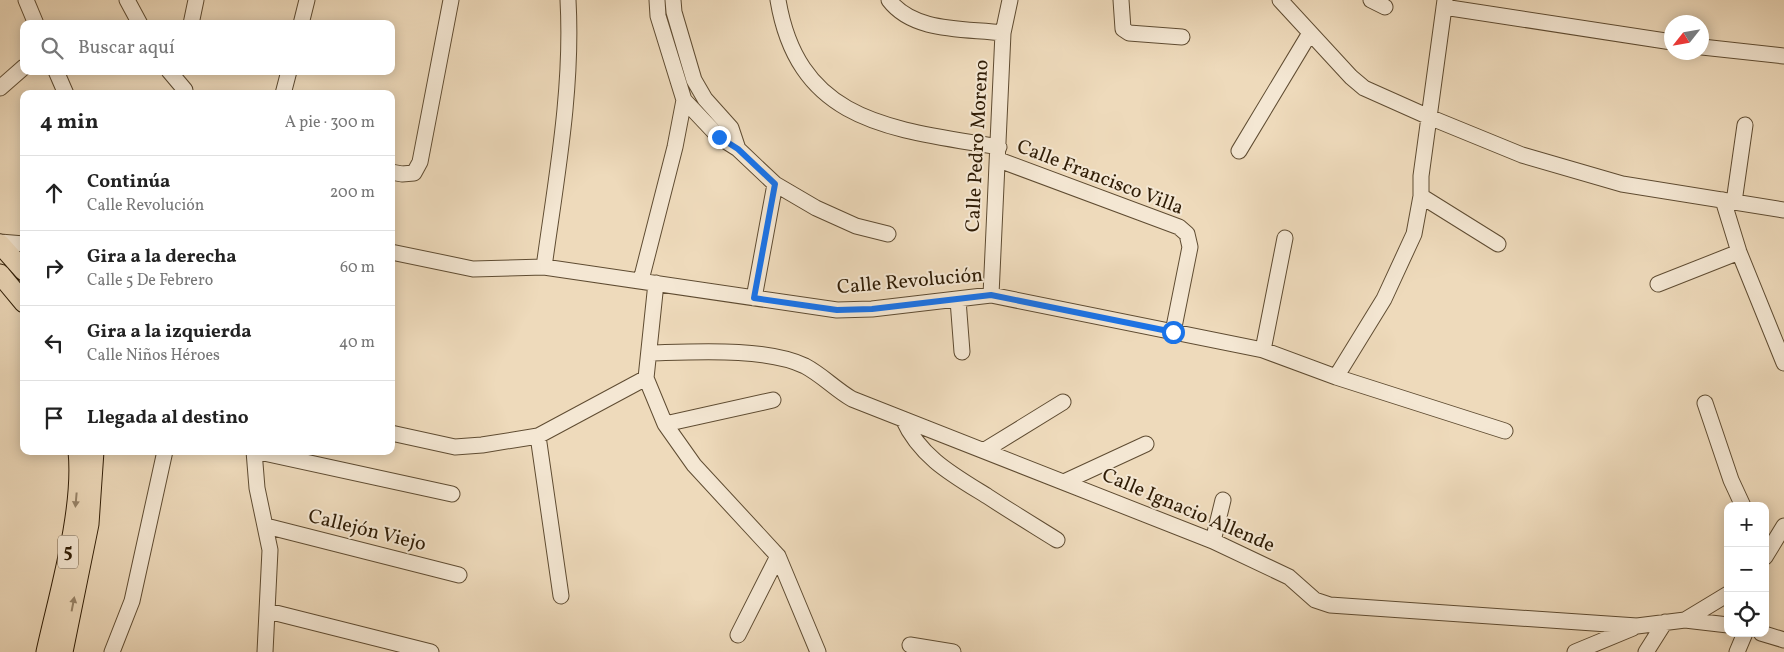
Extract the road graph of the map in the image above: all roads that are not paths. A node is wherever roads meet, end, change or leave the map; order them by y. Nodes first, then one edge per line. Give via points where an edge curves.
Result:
1 (26, 0) edge
2 (127, 0) edge
3 (196, 0) edge
4 (307, 0) edge
5 (451, 0) edge
6 (568, 0) edge
7 (657, 0) edge
8 (673, 0) edge
9 (778, 0) edge
10 (889, 0) edge
11 (1010, 0) edge
12 (1121, 0) edge
13 (1280, 0) edge
14 (1371, 0) edge
15 (1444, 4) edge
16 (1385, 7) dead end
17 (34, 20) edge
18 (138, 20) edge
19 (192, 20) edge
20 (302, 20) edge
21 (1004, 33) junction
22 (1310, 33) junction
23 (1182, 37) dead end
24 (1664, 41) edge
25 (1709, 48) edge
26 (1784, 56) edge
27 (20, 70) edge
28 (58, 75) edge
29 (172, 75) edge
30 (186, 75) edge
31 (288, 75) edge
32 (0, 88) edge
33 (64, 90) edge
34 (183, 90) edge
35 (185, 90) edge
36 (284, 90) edge
37 (684, 100) junction
38 (1429, 117) junction
39 (1745, 125) dead end
40 (738, 149) junction
41 (1239, 151) dead end
42 (999, 153) junction
43 (395, 173) edge
44 (775, 184) junction
45 (1421, 196) junction
46 (1728, 201) junction
47 (1784, 210) edge
48 (888, 234) dead end
49 (1285, 238) dead end
50 (0, 243) edge
51 (20, 244) edge
52 (1498, 244) dead end
53 (1739, 252) junction
54 (395, 253) edge
55 (20, 267) edge
56 (544, 267) junction
57 (0, 274) edge
58 (641, 280) junction
59 (656, 283) junction
60 (1658, 284) dead end
61 (991, 295) junction
62 (20, 298) edge
63 (754, 298) junction
64 (958, 300) junction
65 (1173, 332) junction
66 (1263, 350) junction
67 (962, 352) dead end
68 (649, 353) junction
69 (1784, 363) edge
70 (1336, 377) junction
71 (646, 378) junction
72 (773, 400) dead end
73 (1063, 402) dead end
74 (1705, 403) dead end
75 (903, 419) junction
76 (665, 424) junction
77 (1505, 431) dead end
78 (395, 433) edge
79 (538, 436) junction
80 (1146, 444) dead end
81 (985, 450) junction
82 (78, 455) edge
83 (94, 455) edge
84 (164, 455) edge
85 (254, 455) edge
86 (272, 455) edge
87 (1066, 481) junction
88 (452, 494) dead end
89 (1223, 500) dead end
90 (1742, 502) edge
91 (266, 526) junction
92 (1784, 526) edge
93 (1056, 540) dead end
94 (1213, 541) junction
95 (1769, 550) edge
96 (778, 556) junction
97 (459, 574) dead end
98 (561, 596) dead end
99 (1724, 596) edge
100 (268, 611) junction
101 (1685, 620) junction
102 (1665, 622) junction
103 (1724, 625) edge
104 (1637, 626) junction
105 (738, 635) dead end
106 (1769, 636) edge
107 (1743, 637) edge
108 (1784, 641) edge
109 (910, 645) dead end
110 (46, 652) edge
111 (63, 652) edge
112 (112, 652) edge
113 (265, 652) edge
114 (431, 652) edge
115 (818, 652) edge
116 (952, 652) edge
117 (1575, 652) edge
118 (1646, 652) edge
119 (1737, 652) edge
120 (1780, 652) edge

1 - 17 street
2 - 18 street
3 - 19 street
4 - 20 street
5 - 43 street via 420,162 414,173
6 - 56 street via 564,122
7 - 37 street via 658,16
8 - 40 street via 694,80 705,99 731,128
9 - 42 street, Calle Francisco Villa via 789,44 818,88 839,104 861,116 903,130
10 - 21 street via 916,22
11 - 21 street, Calle Pedro Moreno
12 - 23 street via 1121,24 1129,33
13 - 22 street
14 - 16 street
15 - 24 street
15 - 38 street
21 - 42 street, Calle Pedro Moreno
22 - 38 street via 1364,88
22 - 41 street
25 - 26 street
27 - 32 street
28 - 33 street
29 - 34 street
30 - 35 street
31 - 36 street
37 - 40 street via 719,137
37 - 58 street
38 - 45 street
38 - 46 street via 1522,155 1622,184
39 - 46 street
40 - 44 street
42 - 61 street, Calle Pedro Moreno
42 - 65 street, Calle Francisco Villa via 1179,227 1187,234 1190,247
44 - 48 street via 856,226
44 - 63 street
45 - 52 street
45 - 70 street via 1414,234 1384,299
46 - 47 street
46 - 53 street
49 - 66 street
50 - 51 street
50 - 55 main road
53 - 60 street
53 - 69 street
54 - 56 street, Calle Revolución via 473,268
56 - 58 street, Calle Revolución
57 - 62 main road
58 - 59 street, Calle Revolución
59 - 63 street, Calle Revolución
59 - 68 street
61 - 64 street, Calle Revolución
61 - 65 street, Calle Revolución
63 - 64 street, Calle Revolución via 837,310
64 - 67 street
65 - 66 street, Calle Revolución
66 - 70 street, Calle Revolución
68 - 71 street
68 - 75 street, Calle Ignacio Allende via 730,351 788,361 815,372 835,390 852,399
70 - 77 street, Calle Revolución
71 - 76 street
71 - 79 street
72 - 76 street
73 - 81 street
74 - 90 street
75 - 81 street, Calle Ignacio Allende
75 - 93 street via 922,450 942,468
76 - 96 street via 694,465
78 - 79 street via 455,447
79 - 98 street
80 - 87 street
81 - 87 street, Calle Ignacio Allende
82 -> 110 main road, 5 via 73,526
111 -> 83 main road, 5 via 89,524
84 - 112 street via 132,601
85 - 91 street via 257,488
86 - 88 street
87 - 94 street, Calle Ignacio Allende
89 - 94 street
91 - 97 street, Callejón Viejo
91 - 100 street via 270,558
92 - 95 street
94 - 104 street, Calle Ignacio Allende via 1289,577 1315,600 1330,605
96 - 105 street
96 - 115 street
99 - 101 street
100 - 113 street
100 - 114 street
101 - 102 street, Calle Ignacio Allende
101 - 103 street, Calle Ignacio Allende
102 - 104 street, Calle Ignacio Allende
102 - 118 street
104 - 117 street
106 - 108 street
107 - 119 street
108 - 120 street
109 - 116 street

